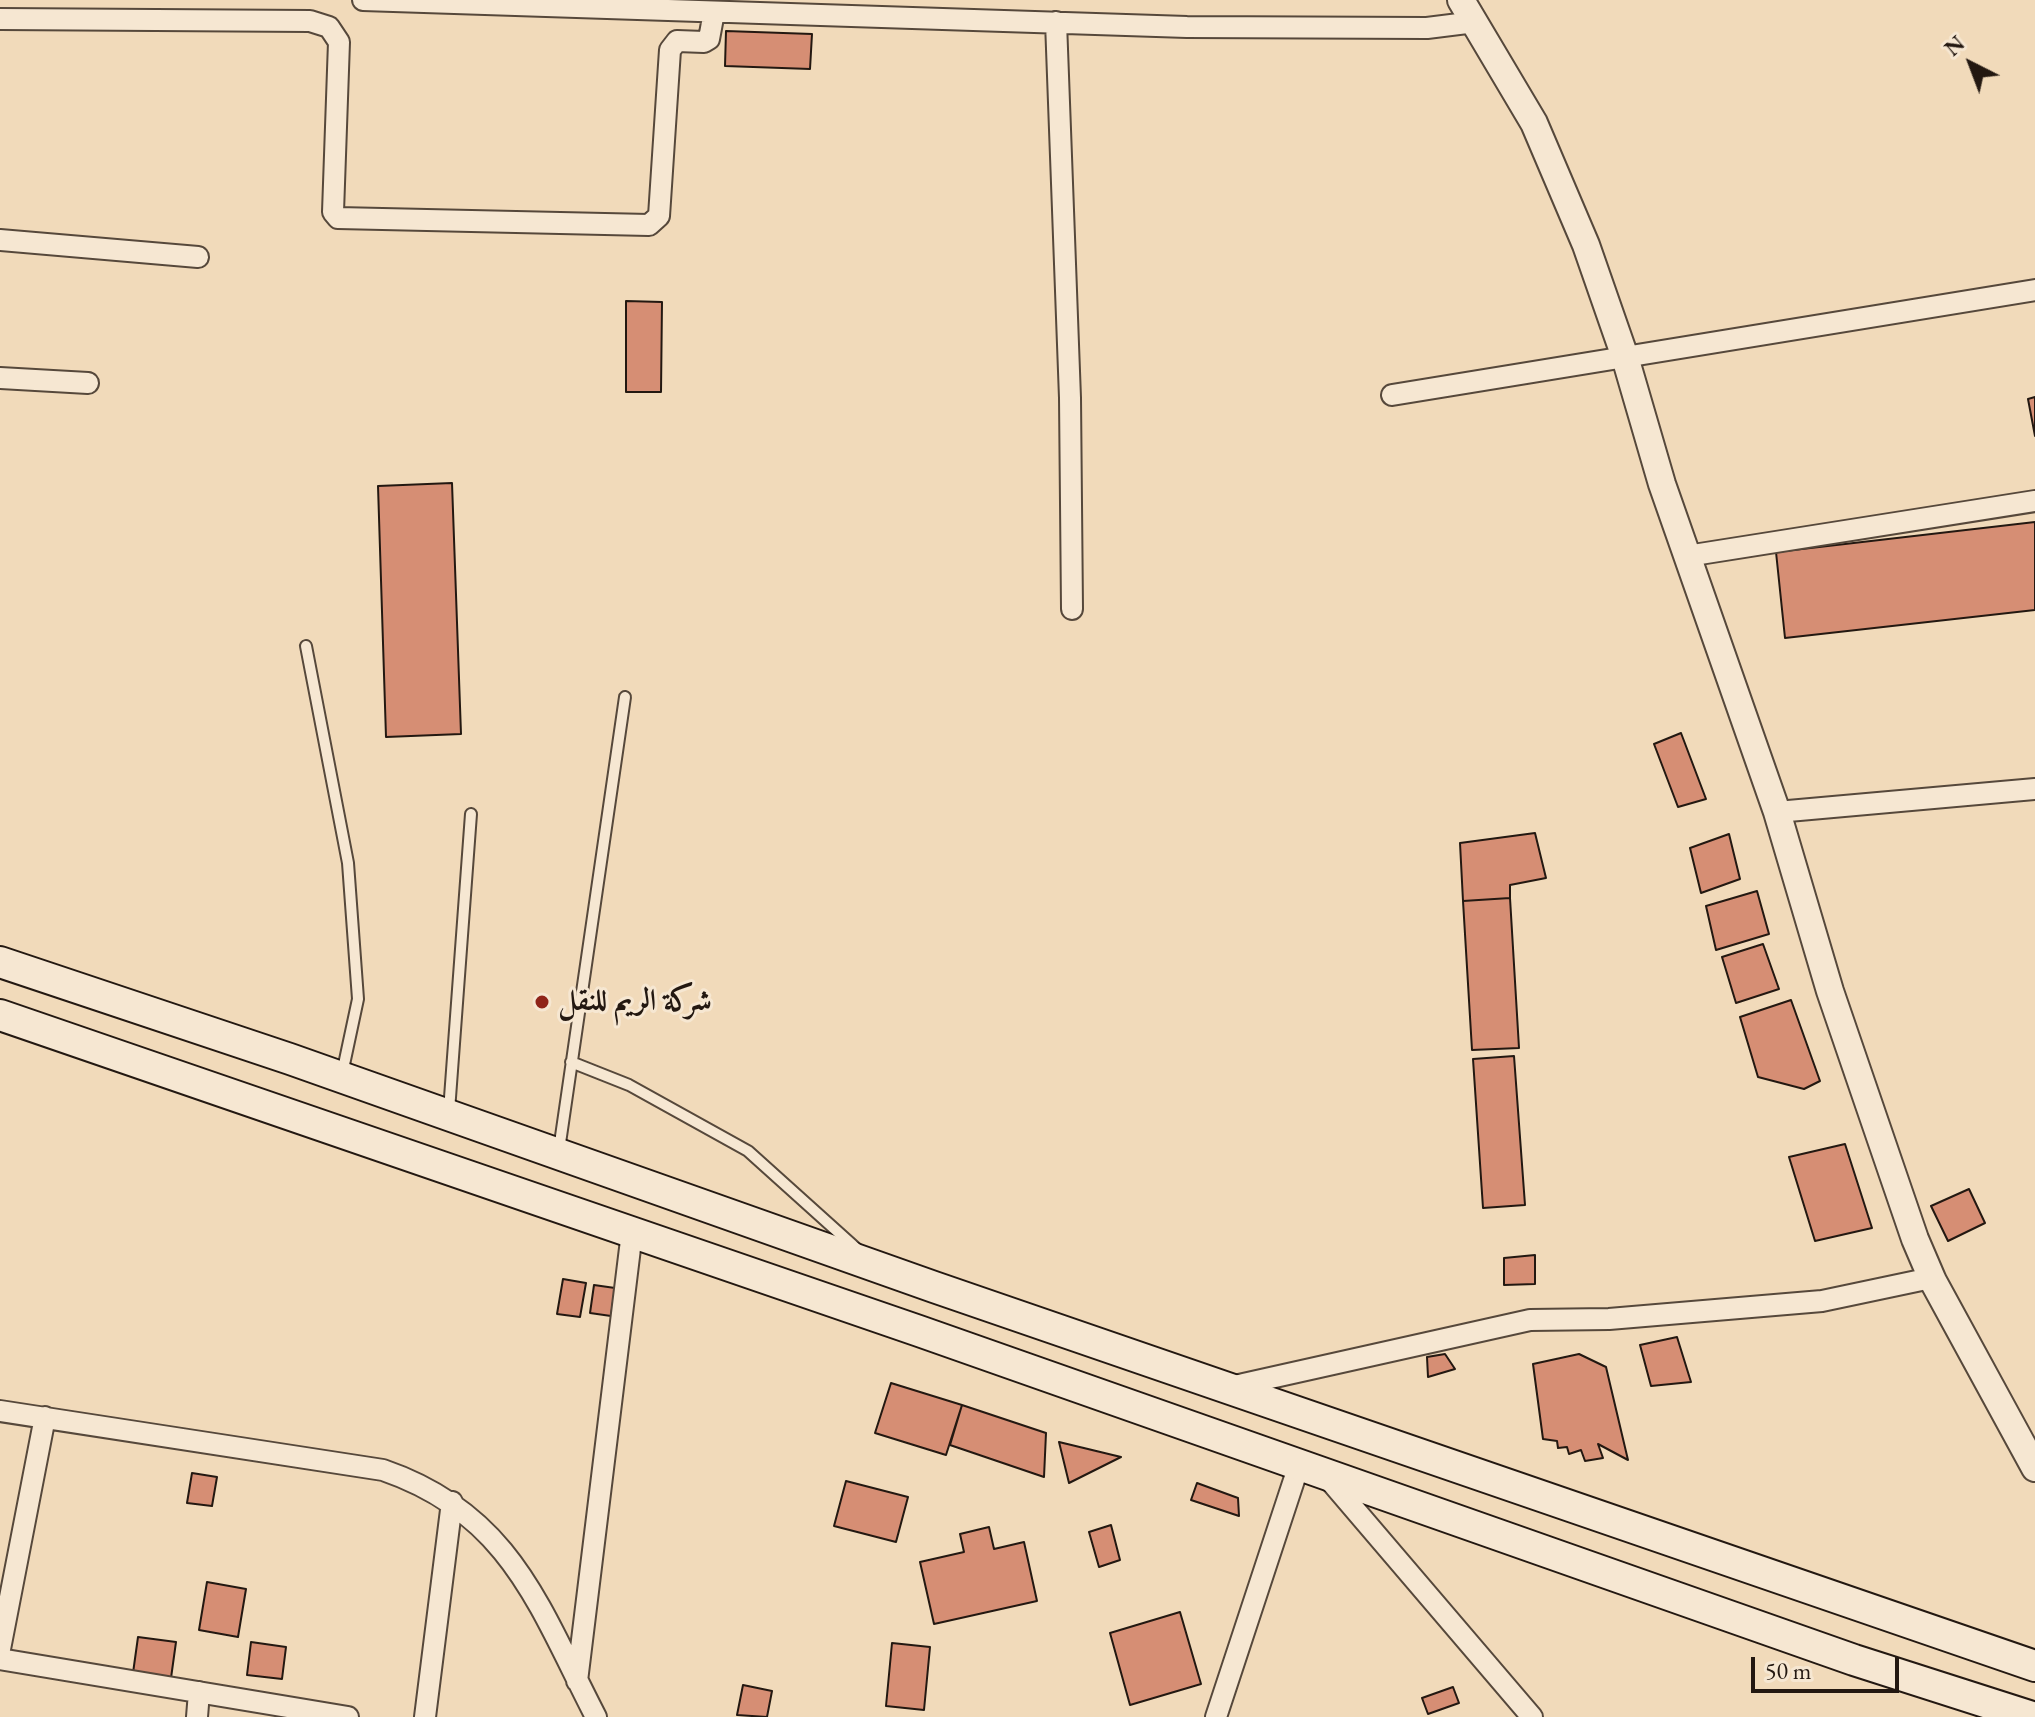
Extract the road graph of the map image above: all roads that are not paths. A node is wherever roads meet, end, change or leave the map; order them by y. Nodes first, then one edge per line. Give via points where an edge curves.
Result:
1 (363, 0) edge
2 (1461, 0) edge
3 (714, 12) junction
4 (0, 19) edge
5 (1056, 22) junction
6 (1475, 22) junction
7 (0, 240) edge
8 (198, 257) dead end
9 (2035, 290) edge
10 (1625, 357) junction
11 (0, 378) edge
12 (88, 383) dead end
13 (1392, 395) dead end
14 (2035, 501) edge
15 (1687, 556) junction
16 (1072, 609) dead end
17 (306, 646) dead end
18 (625, 697) dead end
19 (2035, 789) edge
20 (1777, 812) junction
21 (471, 814) dead end
22 (0, 962) edge
23 (0, 1015) edge
24 (571, 1062) junction
25 (342, 1077) junction
26 (449, 1115) junction
27 (558, 1154) junction
28 (632, 1232) junction
29 (879, 1268) junction
30 (1931, 1278) junction
31 (934, 1287) junction
32 (919, 1331) junction
33 (1227, 1387) junction
34 (0, 1411) edge
35 (45, 1417) junction
36 (2035, 1468) edge
37 (1312, 1469) junction
38 (452, 1502) junction
39 (0, 1649) edge
40 (0, 1659) edge
41 (2035, 1666) edge
42 (577, 1681) junction
43 (199, 1692) junction
44 (197, 1717) edge
45 (348, 1717) edge
46 (425, 1717) edge
47 (596, 1717) edge
48 (1216, 1717) edge
49 (1532, 1717) edge
50 (2032, 1717) edge

1 - 3 street
2 - 6 street
3 - 4 street via 709,39 677,41 670,50 659,216 649,225 338,218 333,212 339,42 329,27 310,21
3 - 5 street
5 - 6 street via 1395,28
5 - 16 street
6 - 10 street via 1534,123 1567,194
7 - 8 street
9 - 10 street
10 - 13 street
10 - 15 street
11 - 12 street
14 - 15 street
15 - 20 street
17 - 25 lane via 348,863 358,999
18 - 24 lane
19 - 20 street
20 - 30 street via 1887,1164
21 - 26 lane
22 - 25 main road
23 - 28 main road
24 - 27 lane
24 - 29 lane via 629,1085 748,1151
25 - 26 main road
26 - 27 main road
27 - 29 main road
28 - 32 main road
28 - 42 street
29 - 31 main road
30 - 33 street via 1822,1301 1609,1319 1530,1320
30 - 36 street
31 - 32 main road
31 - 33 main road
32 - 37 main road
33 - 41 main road
34 - 35 street
35 - 38 street via 383,1470 421,1483
35 - 39 street
37 - 48 street
37 - 49 street
37 - 50 main road via 1854,1660
38 - 42 street via 496,1539 541,1604
38 - 46 street
40 - 43 street
42 - 47 street
43 - 44 street
43 - 45 street

